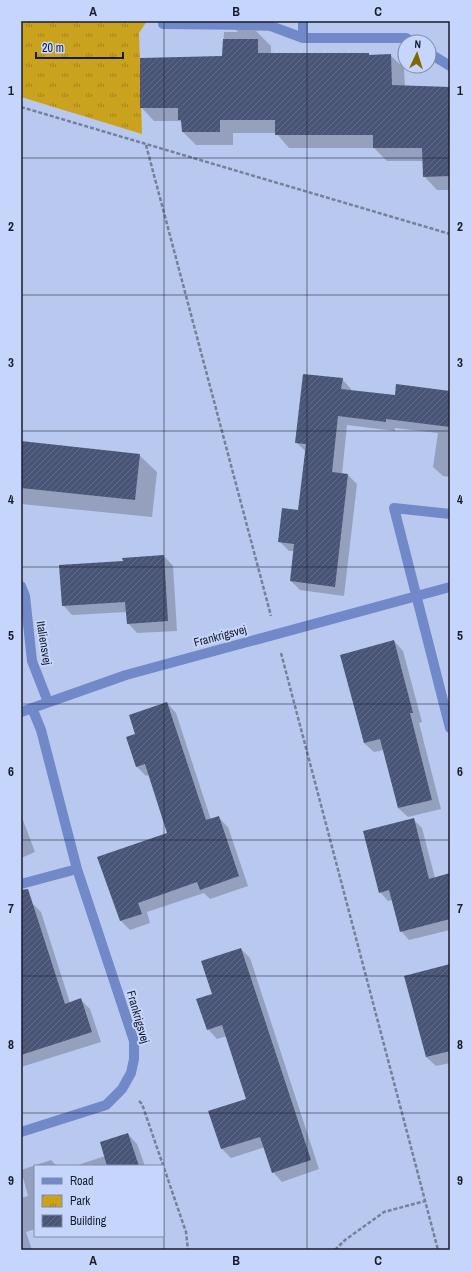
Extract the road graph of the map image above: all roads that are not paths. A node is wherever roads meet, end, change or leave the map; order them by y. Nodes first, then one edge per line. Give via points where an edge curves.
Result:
1 (303, 21) edge
2 (163, 24) dead end
3 (303, 38) junction
4 (397, 38) edge
5 (437, 58) edge
6 (450, 66) edge
7 (450, 514) edge
8 (21, 586) edge
9 (450, 587) edge
10 (416, 596) junction
11 (48, 702) junction
12 (32, 708) junction
13 (21, 712) edge
14 (450, 728) edge
15 (77, 868) junction
16 (21, 884) edge
17 (21, 1132) edge

1 - 3 street
2 - 3 street via 268,25
3 - 4 street
5 - 6 street
7 - 10 street via 394,508
8 - 11 street, Italiensvej via 25,596 32,661
9 - 10 street, Frankrigsvej
10 - 11 street, Frankrigsvej via 126,675
10 - 14 street
11 - 12 street, Frankrigsvej
12 - 13 street, Frankrigsvej
12 - 15 street, Frankrigsvej via 41,730
15 - 16 street
15 - 17 street, Frankrigsvej via 134,1041 134,1059 131,1073 122,1089 106,1105

